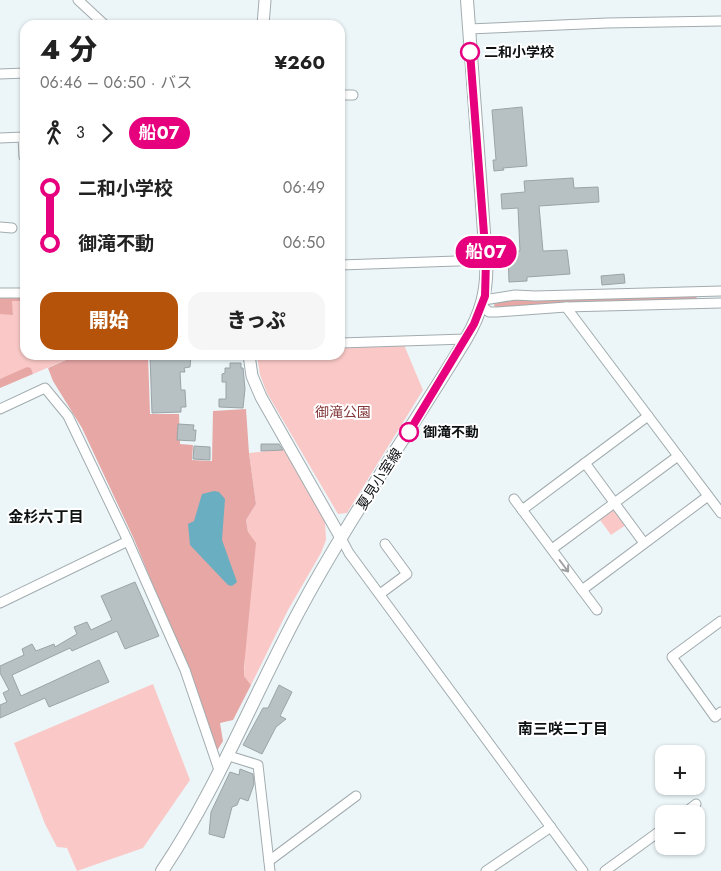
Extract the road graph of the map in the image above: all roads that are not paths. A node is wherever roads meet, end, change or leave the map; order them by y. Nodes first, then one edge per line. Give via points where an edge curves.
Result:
1 (78, 0) edge
2 (265, 0) edge
3 (467, 0) edge
4 (99, 20) edge
5 (263, 20) edge
6 (721, 21) edge
7 (469, 29) junction
8 (20, 73) edge
9 (0, 74) edge
10 (345, 95) edge
11 (353, 95) dead end
12 (20, 137) edge
13 (0, 138) edge
14 (0, 228) edge
15 (12, 228) dead end
16 (486, 260) junction
17 (345, 265) edge
18 (700, 290) junction
19 (721, 291) edge
20 (20, 293) edge
21 (0, 294) edge
22 (483, 303) junction
23 (700, 303) junction
24 (721, 303) edge
25 (566, 307) junction
26 (466, 339) junction
27 (345, 344) edge
28 (250, 360) edge
29 (0, 409) edge
30 (648, 416) junction
31 (678, 456) junction
32 (585, 463) junction
33 (708, 496) junction
34 (514, 498) dead end
35 (614, 504) junction
36 (522, 510) junction
37 (721, 514) edge
38 (341, 538) junction
39 (128, 541) junction
40 (644, 543) junction
41 (385, 544) dead end
42 (552, 549) junction
43 (582, 590) junction
44 (380, 594) junction
45 (0, 603) edge
46 (597, 610) dead end
47 (721, 621) edge
48 (721, 712) edge
49 (226, 755) junction
50 (219, 770) junction
51 (356, 796) dead end
52 (550, 827) junction
53 (655, 835) edge
54 (269, 861) junction
55 (162, 871) edge
56 (270, 871) edge
57 (486, 871) edge
58 (583, 871) edge
59 (605, 871) edge

1 - 4 street
2 - 5 street
3 - 7 main road, 夏見小室線
6 - 7 street
7 - 16 main road, 夏見小室線
8 - 9 street
10 - 11 street
12 - 13 street
14 - 15 street
16 - 17 street
16 - 22 main road, 夏見小室線
18 - 19 street
18 - 22 street via 515,295
18 - 23 street
20 - 21 street
22 - 25 street via 489,312
22 - 26 main road, 夏見小室線
23 - 24 street
23 - 25 street
25 - 30 street
26 - 27 street
26 - 38 main road, 夏見小室線
28 - 38 street via 252,376 261,397
29 - 39 street via 45,388 72,422
30 - 31 street
30 - 32 street
31 - 33 street
31 - 35 street
32 - 35 street
32 - 36 street
33 - 37 street
33 - 40 street
34 - 36 street
35 - 40 street
35 - 42 street
36 - 42 street
38 - 44 street
38 - 49 main road, 夏見小室線
39 - 45 street
39 - 50 street via 188,678
40 - 43 street
41 - 44 street via 407,574
42 -> 43 street
43 - 46 street
44 - 52 street
47 - 48 street via 672,657 715,717
49 - 50 main road, 夏見小室線
49 - 54 street via 258,765
50 - 55 main road, 夏見小室線 via 188,833
51 - 54 street
52 - 57 street
52 - 58 street
53 - 59 street
54 - 56 street

